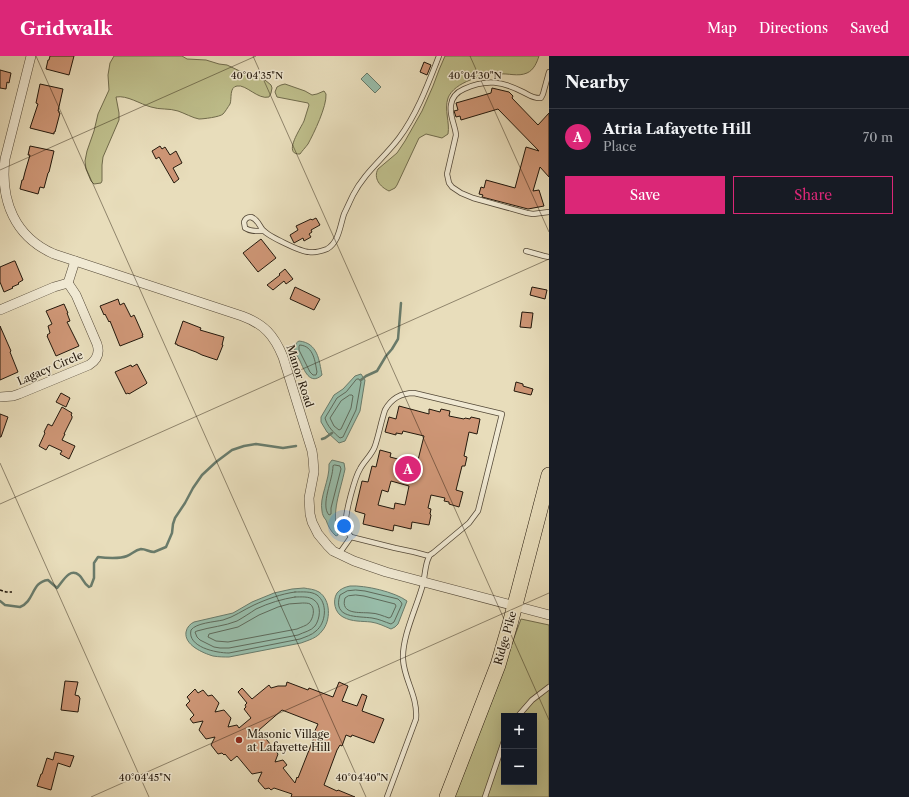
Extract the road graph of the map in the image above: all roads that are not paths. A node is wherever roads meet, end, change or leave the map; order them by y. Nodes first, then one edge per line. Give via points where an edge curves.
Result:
1 (31, 56) edge
2 (439, 56) edge
3 (549, 72) edge
4 (549, 212) edge
5 (263, 231) dead end
6 (526, 251) dead end
7 (549, 257) edge
8 (75, 261) junction
9 (68, 283) junction
10 (0, 310) edge
11 (0, 397) edge
12 (549, 475) edge
13 (351, 537) junction
14 (339, 554) junction
15 (429, 556) junction
16 (424, 582) junction
17 (514, 606) junction
18 (549, 615) edge
19 (549, 687) edge
20 (521, 713) edge
21 (501, 749) edge
22 (387, 797) edge
23 (447, 797) edge
24 (485, 797) edge

1 - 8 street, Manor Road via 4,167 4,194 13,219 28,238 40,248
2 - 5 lane via 411,120 358,186 338,236 331,246 320,251 303,251
3 - 4 lane via 540,98 494,82 480,83 456,94 450,107 456,136 448,174 452,187 473,198 527,213
6 - 7 lane
8 - 9 street
8 - 14 street, Manor Road via 242,316 268,332 283,357 312,451 314,472 309,506 312,522 322,540
9 - 10 street
9 - 11 street, Lagacy Circle via 76,295 97,344 97,357 89,365 19,394
12 - 17 main road, Ridge Pike
13 - 14 lane
13 - 15 lane
13 - 15 lane via 346,527 346,518 356,478 372,452 385,410 394,398 414,393 502,414 478,512 469,523
14 - 16 street, Manor Road via 386,572
15 - 16 lane
16 - 17 street, Manor Road
16 - 22 lane via 403,652 404,665 415,700 416,718
17 - 18 street, Manor Road
17 - 23 main road, Ridge Pike via 498,665
19 - 20 lane
21 - 24 lane

